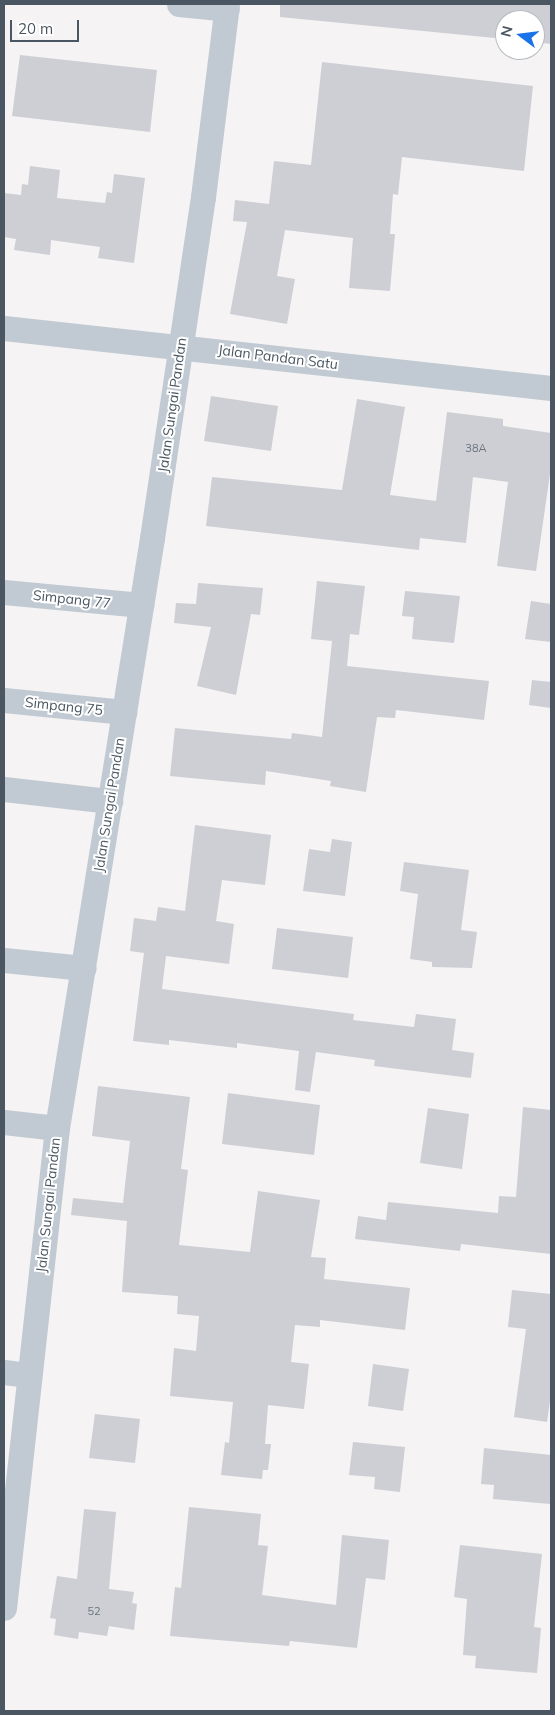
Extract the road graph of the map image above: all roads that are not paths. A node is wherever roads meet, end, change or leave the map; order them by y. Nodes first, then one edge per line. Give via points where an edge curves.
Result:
1 (179, 4) edge
2 (227, 6) edge
3 (4, 328) edge
4 (181, 346) junction
5 (551, 388) edge
6 (4, 592) edge
7 (141, 605) junction
8 (4, 700) edge
9 (124, 712) junction
10 (4, 789) edge
11 (110, 801) junction
12 (4, 960) edge
13 (84, 968) junction
14 (4, 1122) edge
15 (57, 1128) junction
16 (4, 1372) edge
17 (29, 1375) junction
18 (11, 1469) edge
19 (4, 1608) edge

1 - 2 street
2 - 4 street, Jalan Sungai Pandan
3 - 4 street, Jalan Pandan Satu
4 - 5 street, Jalan Pandan Satu
4 - 7 street, Jalan Sungai Pandan
6 - 7 street, Simpang 77
7 - 9 street, Jalan Sungai Pandan
8 - 9 street, Simpang 75
9 - 11 street, Jalan Sungai Pandan
10 - 11 street
11 - 13 street, Jalan Sungai Pandan
12 - 13 street
13 - 15 street, Jalan Sungai Pandan
14 - 15 street
15 - 17 street, Jalan Sungai Pandan
16 - 17 street
17 - 18 street, Jalan Sungai Pandan
18 - 19 street, Jalan Sungai Pandan

